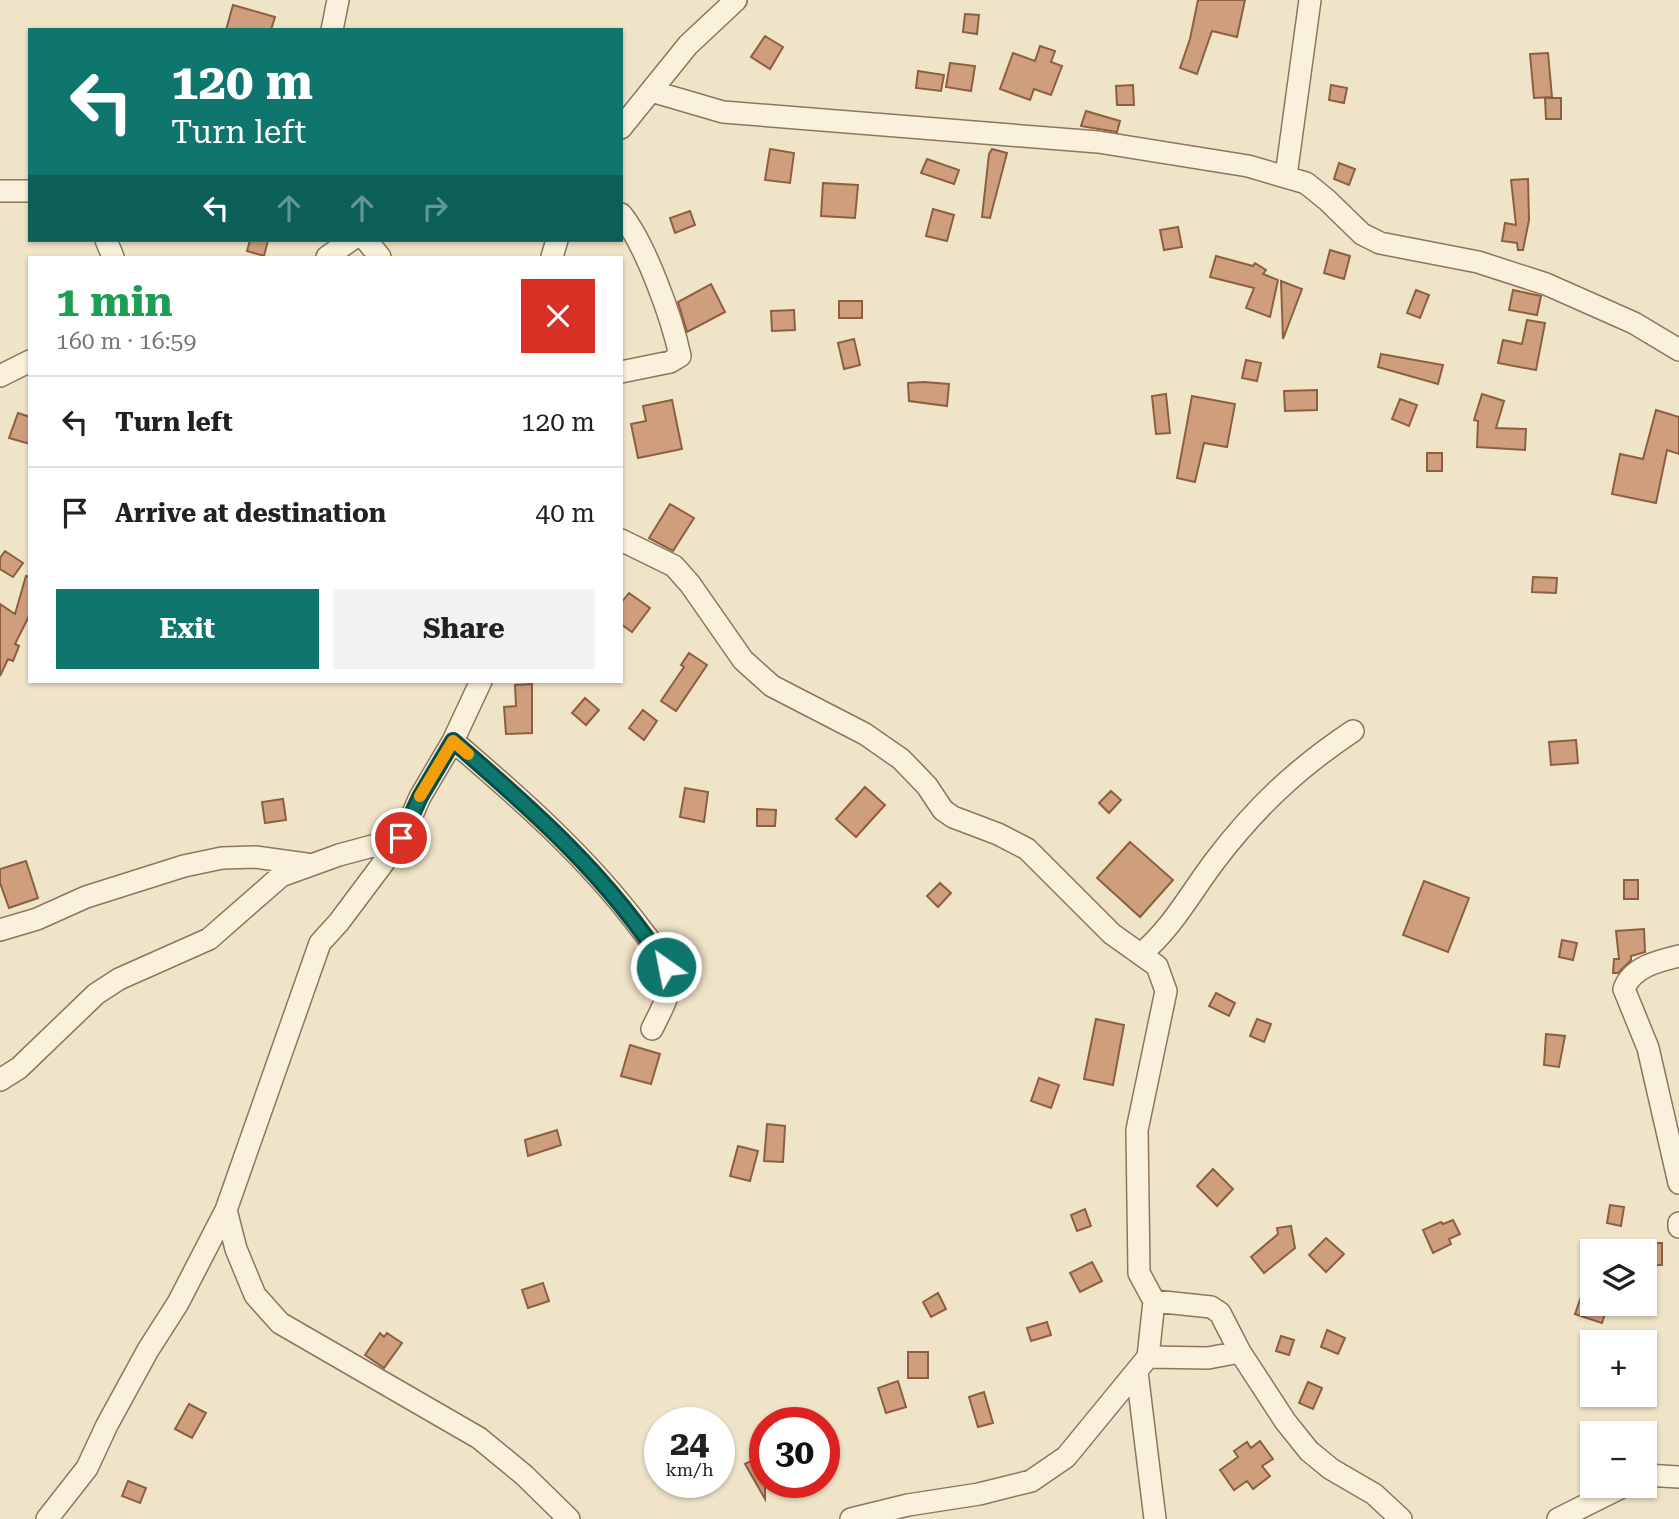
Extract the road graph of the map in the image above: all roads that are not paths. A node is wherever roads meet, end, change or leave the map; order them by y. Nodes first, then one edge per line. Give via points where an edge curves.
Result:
1 (338, 0) edge
2 (736, 0) edge
3 (1310, 0) edge
4 (332, 28) edge
5 (651, 91) junction
6 (623, 126) edge
7 (1286, 176) junction
8 (0, 191) edge
9 (28, 191) edge
10 (623, 216) edge
11 (348, 242) edge
12 (368, 242) edge
13 (328, 256) edge
14 (379, 256) edge
15 (1679, 350) edge
16 (28, 362) edge
17 (623, 372) edge
18 (0, 376) edge
19 (623, 541) edge
20 (480, 683) edge
21 (1353, 731) dead end
22 (453, 741) junction
23 (401, 838) junction
24 (312, 864) junction
25 (0, 930) edge
26 (1141, 954) junction
27 (1679, 956) edge
28 (652, 1029) dead end
29 (0, 1080) edge
30 (1679, 1183) edge
31 (226, 1210) junction
32 (1154, 1301) junction
33 (1240, 1352) junction
34 (1143, 1364) junction
35 (1657, 1476) edge
36 (1679, 1477) edge
37 (1600, 1498) edge
38 (47, 1519) edge
39 (569, 1519) edge
40 (851, 1519) edge
41 (1155, 1519) edge
42 (1401, 1519) edge
43 (1558, 1519) edge

1 - 4 street
2 - 5 street via 688,46
3 - 7 street
5 - 6 street
5 - 7 street via 723,112 1098,142
7 - 15 street via 1306,183 1362,234 1380,243 1478,262 1546,284 1634,323
8 - 9 street
10 - 17 street via 667,310 680,356
11 - 13 street
12 - 14 street
16 - 18 street
19 - 26 street via 674,566 743,660 772,686 866,734 901,759 953,817 1027,849 1112,934
20 - 22 street
21 - 26 street via 1278,787 1212,864 1168,928
22 - 23 street
22 - 28 street via 538,814 609,887 650,942 670,980
23 - 24 street
23 - 31 street via 320,943
24 - 25 street via 256,857 184,866
24 - 29 street via 281,876 209,939 96,993 19,1068
26 - 32 street via 1157,966 1166,991 1137,1130 1139,1273
27 - 30 street via 1652,963 1633,975 1624,989 1647,1048
31 - 38 street via 87,1468
31 - 39 street via 255,1295 280,1323 479,1438
32 - 33 street via 1211,1307 1220,1313
32 - 34 street
33 - 34 street
33 - 42 street via 1309,1451 1374,1494
34 - 40 street via 1066,1457 1031,1481
34 - 41 street
35 - 36 street
37 - 43 street

